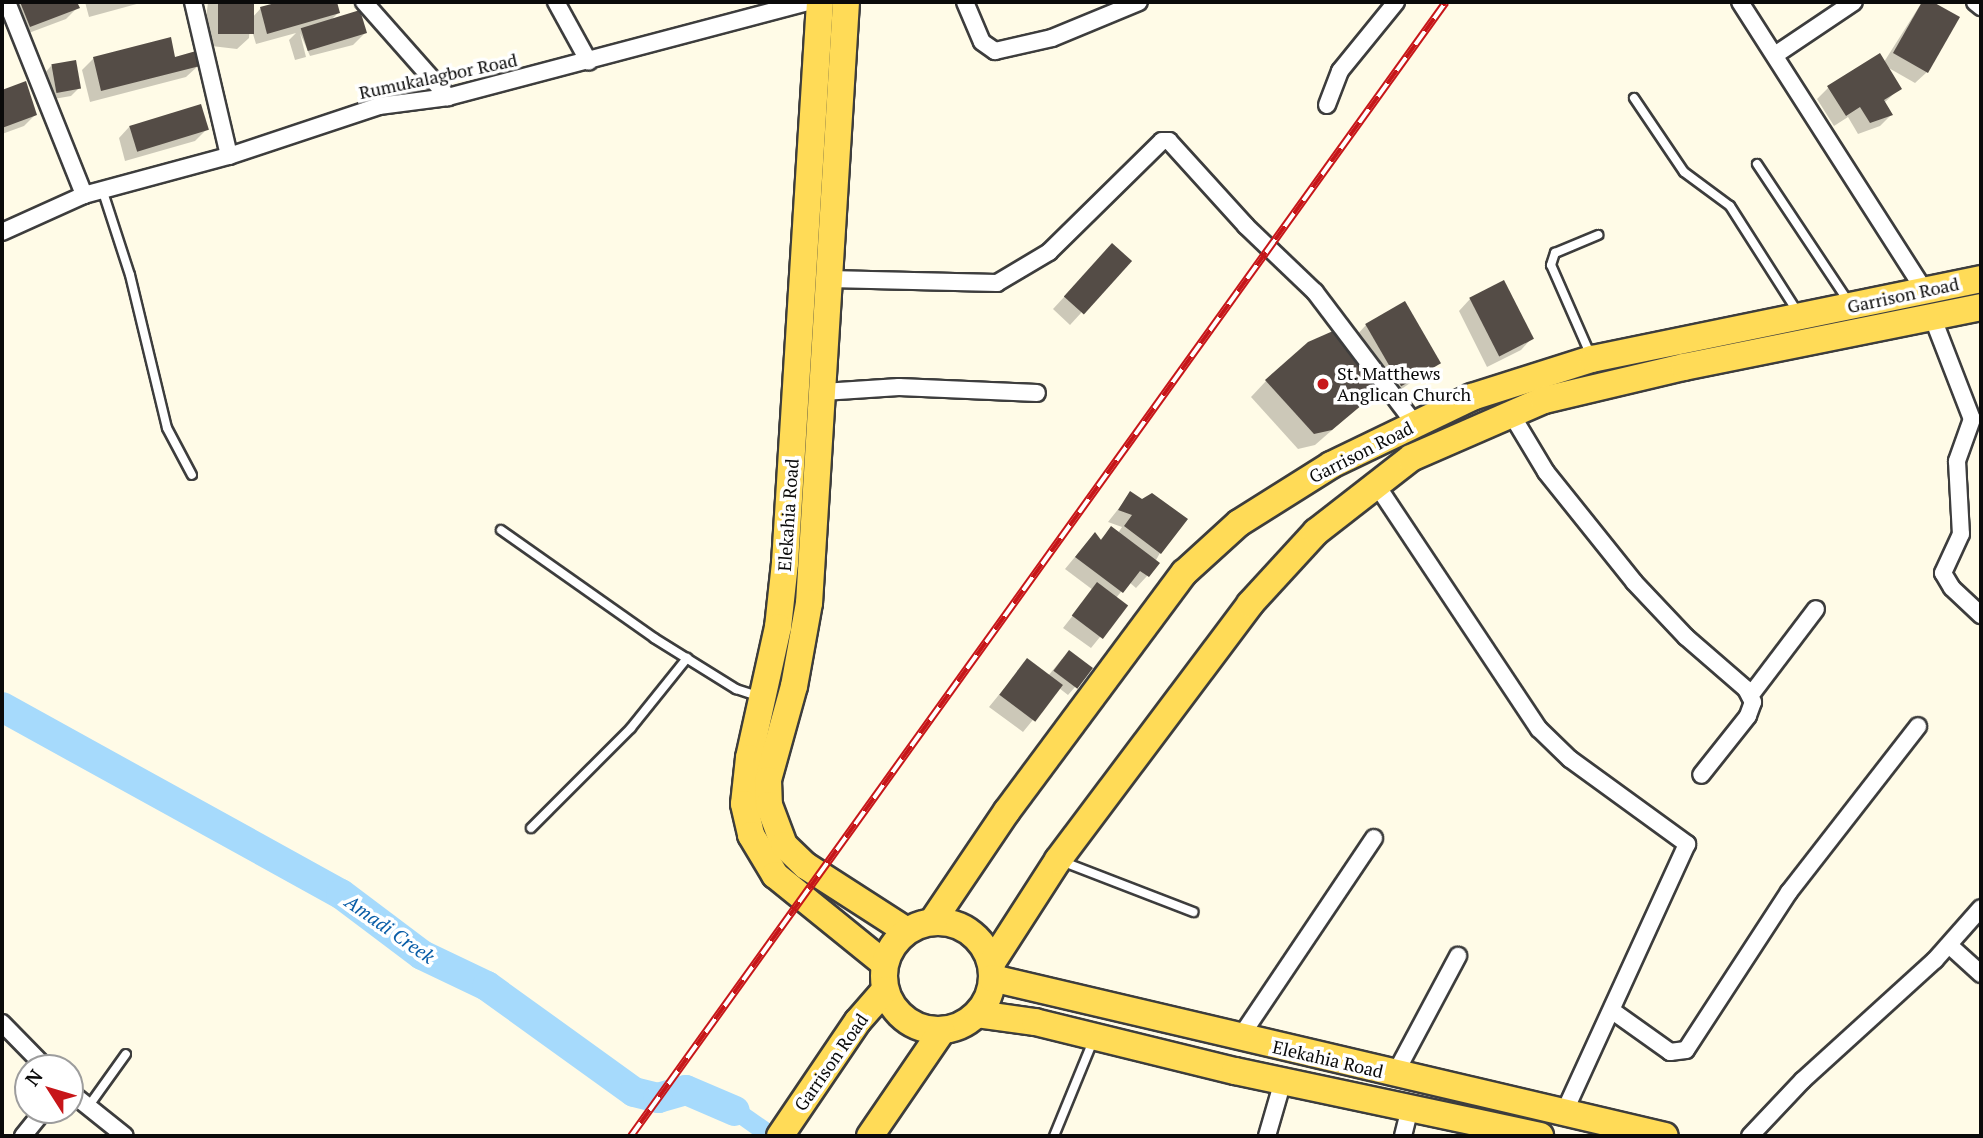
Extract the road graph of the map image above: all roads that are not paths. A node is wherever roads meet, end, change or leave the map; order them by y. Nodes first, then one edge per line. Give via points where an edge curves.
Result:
1 (7, 2) edge
2 (194, 2) edge
3 (365, 2) edge
4 (556, 2) edge
5 (808, 2) edge
6 (820, 2) edge
7 (846, 2) edge
8 (965, 2) edge
9 (1139, 2) edge
10 (1396, 2) edge
11 (1740, 2) edge
12 (1854, 2) edge
13 (1975, 2) edge
14 (780, 5) edge
15 (1981, 7) edge
16 (1775, 55) junction
17 (589, 62) junction
18 (448, 97) junction
19 (1634, 98) dead end
20 (1327, 104) dead end
21 (229, 156) junction
22 (1757, 164) dead end
23 (102, 190) junction
24 (84, 195) junction
25 (2, 232) edge
26 (1598, 235) dead end
27 (829, 279) junction
28 (1981, 279) edge
29 (1925, 291) junction
30 (1852, 306) junction
31 (1981, 307) edge
32 (1932, 316) junction
33 (1801, 317) junction
34 (1592, 359) junction
35 (823, 392) junction
36 (1037, 393) dead end
37 (1510, 412) junction
38 (1415, 424) junction
39 (192, 475) dead end
40 (1376, 484) junction
41 (501, 530) dead end
42 (1815, 608) dead end
43 (1981, 615) edge
44 (688, 658) junction
45 (1750, 696) junction
46 (765, 698) junction
47 (1918, 726) dead end
48 (1701, 775) dead end
49 (531, 828) dead end
50 (1374, 838) dead end
51 (1058, 860) junction
52 (1981, 908) edge
53 (1194, 912) dead end
54 (932, 922) junction
55 (907, 931) junction
56 (1949, 945) junction
57 (1458, 956) dead end
58 (885, 964) junction
59 (992, 971) junction
60 (1981, 974) edge
61 (885, 990) junction
62 (1614, 1012) junction
63 (977, 1014) junction
64 (2, 1023) edge
65 (942, 1031) junction
66 (1096, 1035) junction
67 (1239, 1039) junction
68 (32, 1054) edge
69 (126, 1054) dead end
70 (1395, 1074) junction
71 (1283, 1081) junction
72 (84, 1104) edge
73 (88, 1107) junction
74 (1410, 1107) junction
75 (1564, 1113) junction
76 (784, 1130) edge
77 (876, 1133) edge
78 (125, 1136) edge
79 (1055, 1136) edge
80 (1268, 1136) edge
81 (1402, 1136) edge
82 (1540, 1136) edge
83 (1665, 1136) edge
84 (1750, 1136) edge

1 - 24 street
2 - 21 street
3 - 18 street
4 - 17 street
5 - 14 street, Rumukalagbor Road
6 - 46 main road, Elekahia Road via 785,563
7 - 27 main road, Elekahia Road
8 - 9 street via 982,41 995,51 1052,38
10 - 20 street via 1339,71
11 - 16 street
12 - 16 street
13 - 15 street
14 - 17 street, Rumukalagbor Road
16 - 29 street
17 - 18 street, Rumukalagbor Road
18 - 21 street, Rumukalagbor Road via 379,106
19 - 33 lane via 1684,172 1730,206
21 - 23 street, Rumukalagbor Road
22 - 30 lane
23 - 24 street, Rumukalagbor Road
23 - 39 lane via 131,275 167,429
24 - 25 street, Rumukalagbor Road
26 - 34 lane via 1555,253 1551,265
27 - 35 main road, Elekahia Road
27 - 38 street via 997,283 1049,252 1162,141 1169,141 1246,226 1315,292
28 - 29 main road, Garrison Road
29 - 30 main road, Garrison Road
30 - 33 main road, Garrison Road
31 - 32 main road, Garrison Road
32 - 37 main road, Garrison Road via 1684,367
32 - 43 street via 1972,419 1957,461 1961,534 1944,573 1952,588
33 - 34 main road, Garrison Road
34 - 38 main road, Garrison Road via 1472,397
35 - 36 street via 899,387
35 - 55 main road, Elekahia Road via 809,603 794,686 768,780 769,806 784,845 806,866
37 - 40 main road, Garrison Road via 1411,458
37 - 45 street via 1546,472 1634,582
38 - 54 main road, Garrison Road via 1283,494 1239,523 1184,573 1007,811
40 - 51 main road, Garrison Road via 1316,532 1250,604
40 - 62 street via 1539,729 1570,759 1685,840 1683,859 1628,970
41 - 44 lane
42 - 45 street
44 - 46 lane via 736,689
44 - 49 lane via 631,728
45 - 48 street via 1753,702 1748,716
46 - 58 main road, Elekahia Road via 744,788 751,835 775,875
47 - 62 street via 1789,892 1686,1050 1670,1052
50 - 67 street
51 - 53 lane
51 - 59 main road, Garrison Road
52 - 56 street
54 - 55 main road
54 - 59 main road via 970,932
55 - 58 main road
56 - 60 street
56 - 84 street via 1803,1080
57 - 70 street
58 - 61 main road
59 - 63 main road
59 - 67 main road, Elekahia Road
61 - 65 main road via 905,1020 922,1029
61 - 76 main road, Garrison Road
62 - 75 street
63 - 65 main road
63 - 66 main road, Elekahia Road
64 - 68 street
65 - 77 main road
66 - 71 main road, Elekahia Road
66 - 79 lane
67 - 70 main road, Elekahia Road
69 - 73 lane
70 - 75 main road, Elekahia Road
71 - 74 main road, Elekahia Road
71 - 80 street
72 - 73 street
73 - 78 street
74 - 81 street
74 - 82 main road, Elekahia Road
75 - 83 main road, Elekahia Road

